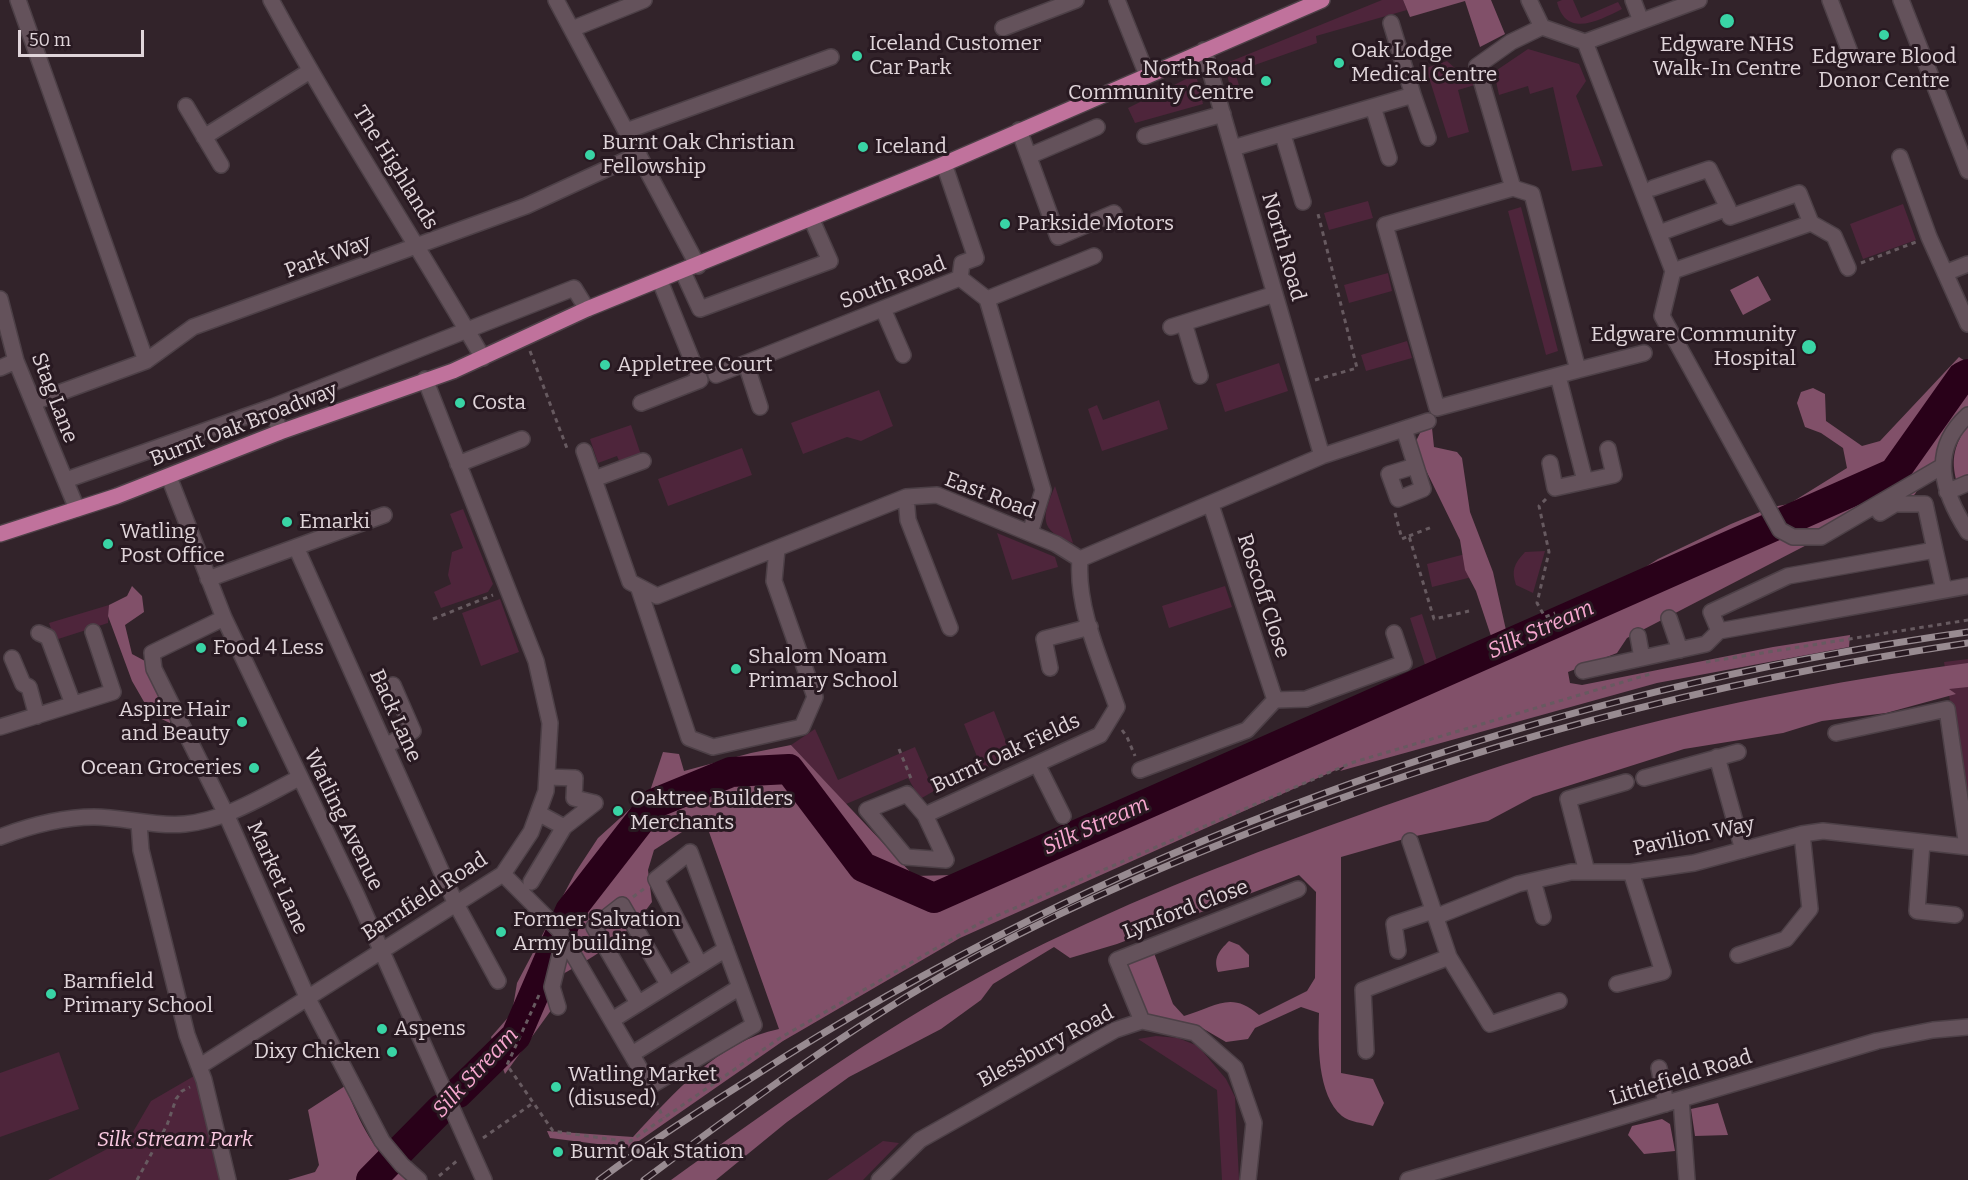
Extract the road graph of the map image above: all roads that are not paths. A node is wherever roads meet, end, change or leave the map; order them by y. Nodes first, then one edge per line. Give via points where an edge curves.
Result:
1 (18, 0) edge
2 (272, 0) edge
3 (556, 0) edge
4 (644, 0) edge
5 (1076, 0) edge
6 (1117, 0) edge
7 (1322, 0) edge
8 (1529, 0) edge
9 (1633, 0) edge
10 (1699, 0) edge
11 (1830, 0) edge
12 (1901, 0) edge
13 (1641, 21) junction
14 (1391, 23) dead end
15 (1003, 27) dead end
16 (1542, 27) junction
17 (572, 29) junction
18 (1586, 42) junction
19 (1204, 50) junction
20 (1851, 55) dead end
21 (831, 57) dead end
22 (310, 71) junction
23 (1147, 75) junction
24 (1413, 95) junction
25 (186, 106) dead end
26 (1373, 107) junction
27 (1223, 114) junction
28 (1097, 127) dead end
29 (1019, 130) junction
30 (626, 131) junction
31 (1282, 135) junction
32 (1145, 136) dead end
33 (204, 137) junction
34 (1428, 138) dead end
35 (1233, 148) junction
36 (639, 154) junction
37 (1029, 156) junction
38 (1899, 157) dead end
39 (1389, 158) dead end
40 (944, 164) junction
41 (221, 165) dead end
42 (1968, 171) edge
43 (1513, 188) junction
44 (1653, 188) dead end
45 (1303, 202) road end
46 (1728, 208) junction
47 (1114, 213) dead end
48 (811, 218) junction
49 (1811, 223) junction
50 (1659, 233) junction
51 (419, 246) junction
52 (1094, 256) dead end
53 (1968, 264) edge
54 (698, 266) junction
55 (1848, 268) road end
56 (1673, 271) junction
57 (683, 272) junction
58 (1945, 273) junction
59 (960, 278) junction
60 (660, 281) junction
61 (1275, 294) junction
62 (987, 298) junction
63 (0, 299) edge
64 (587, 309) junction
65 (883, 309) junction
66 (1968, 324) edge
67 (467, 331) junction
68 (1644, 353) dead end
69 (903, 355) dead end
70 (483, 358) junction
71 (16, 361) junction
72 (146, 361) junction
73 (746, 364) junction
74 (0, 368) edge
75 (1578, 370) junction
76 (716, 375) dead end
77 (1200, 376) dead end
78 (1558, 376) junction
79 (425, 380) junction
80 (34, 402) junction
81 (641, 403) dead end
82 (272, 407) junction
83 (760, 407) dead end
84 (1968, 415) edge
85 (1428, 421) dead end
86 (1404, 429) junction
87 (280, 432) junction
88 (522, 439) dead end
89 (1608, 449) dead end
90 (584, 451) road end
91 (1322, 456) junction
92 (643, 461) dead end
93 (1550, 463) dead end
94 (458, 464) junction
95 (1415, 466) junction
96 (1941, 467) junction
97 (169, 477) junction
98 (594, 479) junction
99 (66, 480) junction
100 (1585, 481) junction
101 (1968, 483) edge
102 (1947, 492) junction
103 (906, 497) junction
104 (1210, 505) junction
105 (76, 509) junction
106 (384, 515) dead end
107 (1968, 532) edge
108 (1030, 533) junction
109 (0, 534) edge
110 (1828, 544) dead end
111 (296, 547) junction
112 (777, 549) junction
113 (1935, 550) junction
114 (1080, 559) junction
115 (208, 579) junction
116 (638, 586) junction
117 (1968, 586) edge
118 (1944, 590) junction
119 (225, 618) junction
120 (1669, 618) dead end
121 (1090, 627) junction
122 (950, 628) dead end
123 (1719, 631) junction
124 (93, 632) dead end
125 (39, 633) dead end
126 (1394, 633) dead end
127 (1638, 636) dead end
128 (1680, 650) junction
129 (12, 658) dead end
130 (1642, 658) junction
131 (1050, 668) dead end
132 (1583, 671) dead end
133 (393, 685) dead end
134 (1275, 700) junction
135 (73, 704) junction
136 (37, 716) junction
137 (0, 727) edge
138 (1836, 733) dead end
139 (385, 746) junction
140 (1738, 752) dead end
141 (1717, 758) junction
142 (1037, 764) junction
143 (1140, 770) road end
144 (548, 777) junction
145 (299, 778) junction
146 (1644, 778) dead end
147 (1626, 782) dead end
148 (538, 813) junction
149 (226, 814) junction
150 (925, 815) junction
151 (1063, 816) dead end
152 (139, 823) junction
153 (564, 827) junction
154 (1802, 834) junction
155 (0, 837) edge
156 (1410, 841) dead end
157 (1922, 843) junction
158 (1968, 847) edge
159 (1743, 850) junction
160 (1587, 872) junction
161 (1631, 872) junction
162 (502, 874) junction
163 (1533, 881) junction
164 (531, 882) dead end
165 (1298, 889) dead end
166 (455, 902) junction
167 (1434, 914) junction
168 (1954, 915) dead end
169 (1543, 916) dead end
170 (561, 934) junction
171 (726, 948) junction
172 (1398, 951) dead end
173 (380, 952) junction
174 (1738, 955) dead end
175 (1449, 957) junction
176 (700, 965) junction
177 (498, 981) dead end
178 (668, 984) junction
179 (1617, 984) dead end
180 (740, 987) junction
181 (308, 999) junction
182 (1559, 1001) dead end
183 (638, 1003) junction
184 (558, 1007) dead end
185 (612, 1020) junction
186 (1142, 1021) junction
187 (1968, 1027) edge
188 (1366, 1052) dead end
189 (632, 1054) junction
190 (200, 1066) junction
191 (1659, 1068) dead end
192 (1681, 1099) junction
193 (1666, 1104) junction
194 (228, 1180) edge
195 (419, 1180) edge
196 (484, 1180) edge
197 (879, 1180) edge
198 (1248, 1180) edge
199 (1408, 1180) edge
200 (1687, 1180) edge

1 - 72 street
2 - 22 street, The Highlands
3 - 17 street
4 - 17 street
5 - 15 street
6 - 23 street
7 - 19 main road, Burnt Oak Broadway
8 - 16 street
9 - 13 street
10 - 13 street
11 - 20 street
12 - 42 street
13 - 18 street
14 - 24 street
16 - 18 street
16 - 43 street via 1511,42 1477,66
17 - 30 street
18 - 50 street
19 - 23 main road, Burnt Oak Broadway
19 - 27 street, North Road
21 - 30 street
22 - 33 street
22 - 51 street, The Highlands
23 - 29 main road, Burnt Oak Broadway
24 - 26 street
24 - 34 street
25 - 33 street
26 - 31 street
26 - 39 street
27 - 32 street
27 - 35 street, North Road
28 - 37 street
29 - 37 street
29 - 40 main road, Burnt Oak Broadway
30 - 36 street
31 - 35 street
31 - 45 street
33 - 41 street
35 - 61 street, North Road
36 - 51 street, Park Way via 526,206
36 - 54 street
37 - 47 street via 1058,237
38 - 58 street
40 - 48 main road, Burnt Oak Broadway
40 - 59 street via 976,258 962,263
43 - 75 street via 1532,194
43 - 78 street via 1385,225 1437,408
44 - 46 street via 1709,169
46 - 49 street via 1730,217 1799,193
46 - 50 street
48 - 54 main road, Burnt Oak Broadway
48 - 57 street via 830,261 700,309
49 - 55 street via 1834,236
49 - 56 street
50 - 56 street
51 - 67 street, The Highlands
51 - 72 street, Park Way via 193,327
52 - 62 street
53 - 58 street
54 - 57 main road, Burnt Oak Broadway
56 - 96 street via 1662,316 1780,530 1793,537 1821,537
57 - 60 main road, Burnt Oak Broadway
58 - 66 street
59 - 62 street, South Road
59 - 65 street, South Road
60 - 64 main road, Burnt Oak Broadway
60 - 81 street via 700,380
61 - 77 street via 1178,325
61 - 91 street, North Road
62 - 108 street via 1043,490
63 - 71 street, Stag Lane
64 - 67 street via 574,288
64 - 70 main road, Burnt Oak Broadway
65 - 69 street
65 - 73 street, South Road
67 - 70 street, The Highlands
67 - 82 street
68 - 75 street
70 - 79 main road, Burnt Oak Broadway
71 - 74 street
71 - 80 street, Stag Lane
72 - 80 street, Park Way
73 - 76 street, South Road
73 - 83 street
75 - 78 street
78 - 100 street
79 - 87 main road, Burnt Oak Broadway
79 - 94 street, Barnfield Road
80 - 99 street, Stag Lane
82 - 87 street
82 - 99 street
84 - 96 street via 1955,427
85 - 86 street
86 - 91 street
86 - 95 street
87 - 97 main road, Burnt Oak Broadway
88 - 94 street
89 - 100 street via 1614,475
90 - 98 street
91 - 104 street
92 - 98 street
93 - 100 street via 1555,488
94 - 144 street, Barnfield Road via 536,661 550,723
95 - 95 street via 1389,474 1398,499 1423,489
96 - 102 street
97 - 105 main road, Burnt Oak Broadway
97 - 115 street, Watling Avenue
98 - 116 street via 630,582
99 - 105 street, Stag Lane
101 - 102 street
102 - 107 street
103 - 108 street, East Road via 937,495
103 - 112 street, East Road
103 - 122 street via 908,520
104 - 114 street
104 - 134 street, Roscoff Close
105 - 109 main road, Burnt Oak Broadway
106 - 111 street
108 - 114 street, East Road
110 - 113 street via 1895,504 1925,504
111 - 115 street
111 - 139 street, Back Lane
112 - 116 street, East Road via 657,596
112 - 116 street via 774,581 815,697 802,727 713,747 689,738
113 - 118 street
113 - 123 street via 1788,576 1711,612
114 - 121 street, Burnt Oak Fields via 1078,578
115 - 119 street, Watling Avenue
117 - 118 street
118 - 123 street
119 - 145 street, Watling Avenue
119 - 149 street, Market Lane via 152,653 154,669
120 - 128 street
121 - 131 street via 1044,639
121 - 142 street, Burnt Oak Fields via 1116,706 1100,735
123 - 128 street via 1706,644
124 - 135 street via 113,692
125 - 135 street via 48,638
126 - 134 street via 1404,663 1306,699
127 - 130 street
128 - 130 street
129 - 136 street via 23,684 29,687
130 - 132 street
133 - 139 street via 413,731
134 - 143 street via 1247,730
135 - 136 street
136 - 137 street
138 - 158 street via 1947,709
139 - 166 street, Back Lane
140 - 141 street
141 - 146 street
141 - 159 street
142 - 150 street, Burnt Oak Fields
142 - 151 street
144 - 148 street, Barnfield Road
144 - 153 street via 575,778 574,798 595,803
145 - 149 street
145 - 173 street, Watling Avenue
147 - 160 street via 1569,799
148 - 153 street
148 - 162 street, Barnfield Road via 531,832
149 - 152 street via 185,824
149 - 181 street, Market Lane
150 - 150 street, Burnt Oak Fields via 946,860 906,857 867,810 907,794
152 - 155 street via 94,817 27,826
152 - 190 street via 141,850 187,1035
153 - 164 street
154 - 157 street, Pavilion Way via 1822,831
154 - 159 street, Pavilion Way
154 - 174 street via 1810,909 1786,939
156 - 167 street
157 - 158 street, Pavilion Way
157 - 168 street via 1917,912
159 - 161 street, Pavilion Way via 1695,863
160 - 161 street, Pavilion Way
160 - 163 street, Pavilion Way
161 - 179 street via 1663,972
162 - 166 street, Barnfield Road
162 - 170 street
163 - 167 street, Pavilion Way
163 - 169 street
165 - 186 street, Lynford Close via 1117,960
166 - 173 street, Barnfield Road
166 - 177 street, Back Lane
167 - 172 street, Pavilion Way via 1394,924
167 - 175 street
170 - 184 street via 552,987
170 - 185 street
171 - 176 street
171 - 176 street via 690,852 656,879
171 - 180 street
173 - 181 street, Barnfield Road
173 - 196 street, Watling Avenue via 465,1152
175 - 182 street via 1490,1024
175 - 188 street via 1363,990
176 - 178 street
178 - 183 street
178 - 183 street via 622,905 594,927
180 - 189 street
180 - 189 street via 754,1025 650,1086
181 - 190 street, Barnfield Road
181 - 195 street, Market Lane via 382,1141
183 - 185 street
185 - 189 street
186 - 197 street, Blessbury Road via 1115,1030 920,1140
186 - 198 street, Blessbury Road via 1195,1033 1235,1068 1254,1123
187 - 192 street, Littlefield Road via 1877,1041
190 - 194 street
191 - 193 street
192 - 193 street, Littlefield Road
192 - 200 street
193 - 199 street, Littlefield Road

